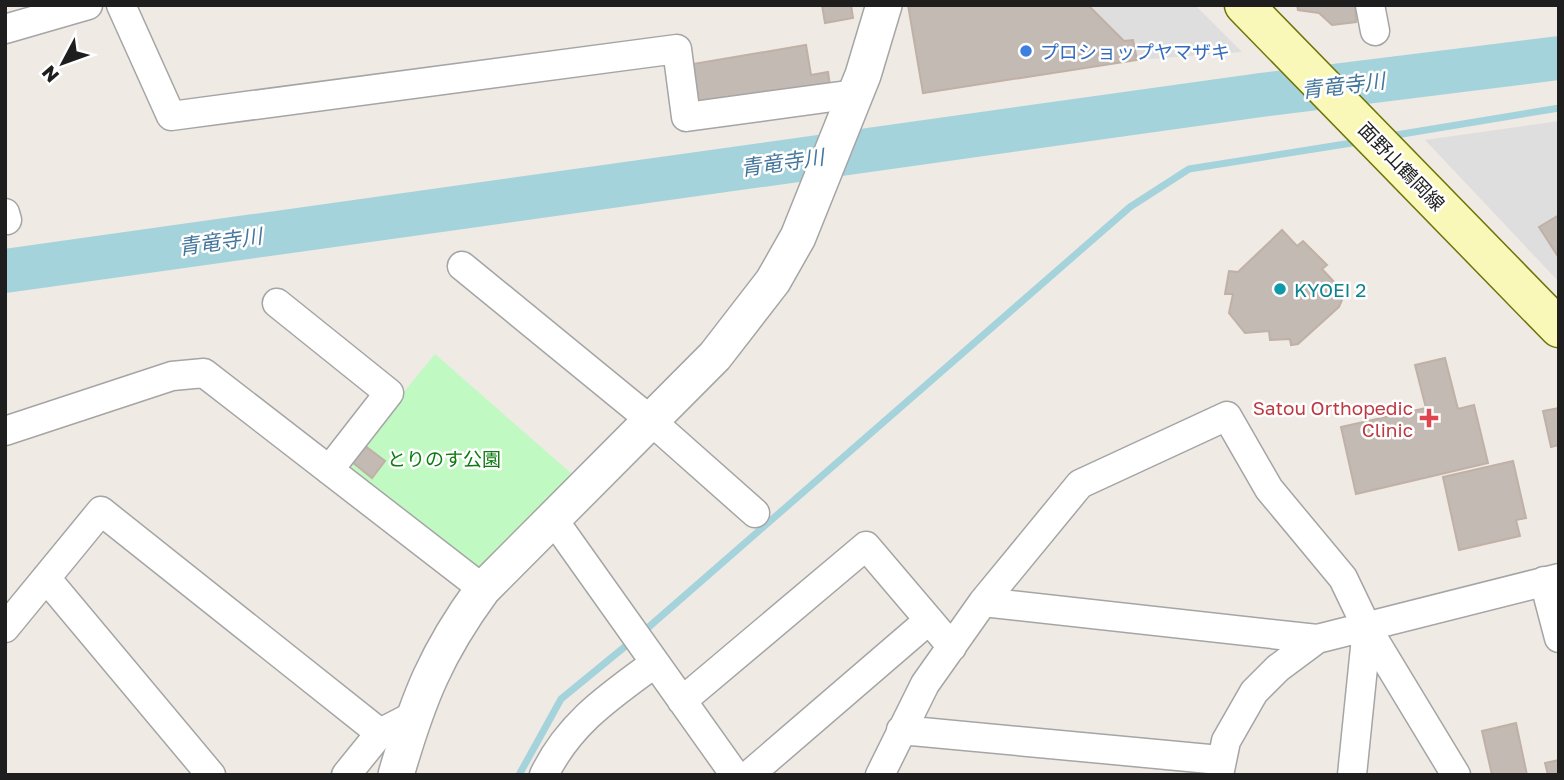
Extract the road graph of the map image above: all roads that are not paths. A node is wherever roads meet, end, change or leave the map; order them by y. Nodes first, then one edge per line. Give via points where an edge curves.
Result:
1 (88, 5) edge
2 (121, 5) edge
3 (884, 5) edge
4 (1244, 5) edge
5 (5, 29) edge
6 (849, 109) junction
7 (462, 266) dead end
8 (277, 303) dead end
9 (1559, 328) edge
10 (649, 419) junction
11 (5, 431) edge
12 (329, 470) junction
13 (755, 513) dead end
14 (553, 519) junction
15 (46, 578) junction
16 (1551, 580) edge
17 (483, 589) junction
18 (983, 602) junction
19 (929, 620) junction
20 (5, 628) edge
21 (1367, 628) junction
22 (1559, 638) edge
23 (1317, 639) junction
24 (952, 647) junction
25 (655, 663) junction
26 (682, 701) junction
27 (413, 716) junction
28 (901, 730) junction
29 (380, 733) junction
30 (1219, 767) edge
31 (211, 775) edge
32 (346, 775) edge
33 (396, 775) edge
34 (544, 775) edge
35 (735, 775) edge
36 (749, 775) edge
37 (880, 775) edge
38 (1352, 775) edge
39 (1456, 775) edge

1 - 5 street
2 - 6 street via 171,116 677,49 686,117
3 - 6 street
4 - 9 main road, 面野山鶴岡線
6 - 10 street via 798,237 746,320
7 - 10 street
8 - 12 street via 389,393
10 - 13 street
10 - 14 street
11 - 12 street via 172,376 204,373
12 - 17 street
14 - 17 street
14 - 25 street
15 - 20 street
15 - 29 street via 101,511
15 - 31 street
16 - 21 street
16 - 22 street
17 - 27 street via 448,639
18 - 21 street via 1080,484 1227,416 1269,489 1337,569
18 - 23 street
18 - 24 street
19 - 24 street
19 - 26 street via 866,546
19 - 36 street
21 - 23 street
21 - 38 street
21 - 39 street
23 - 30 street via 1254,692 1236,721
24 - 28 street via 925,684
25 - 26 street
25 - 34 street via 590,711 568,734
26 - 35 street
27 - 29 street
27 - 33 street
28 - 30 street
28 - 37 street
29 - 32 street

